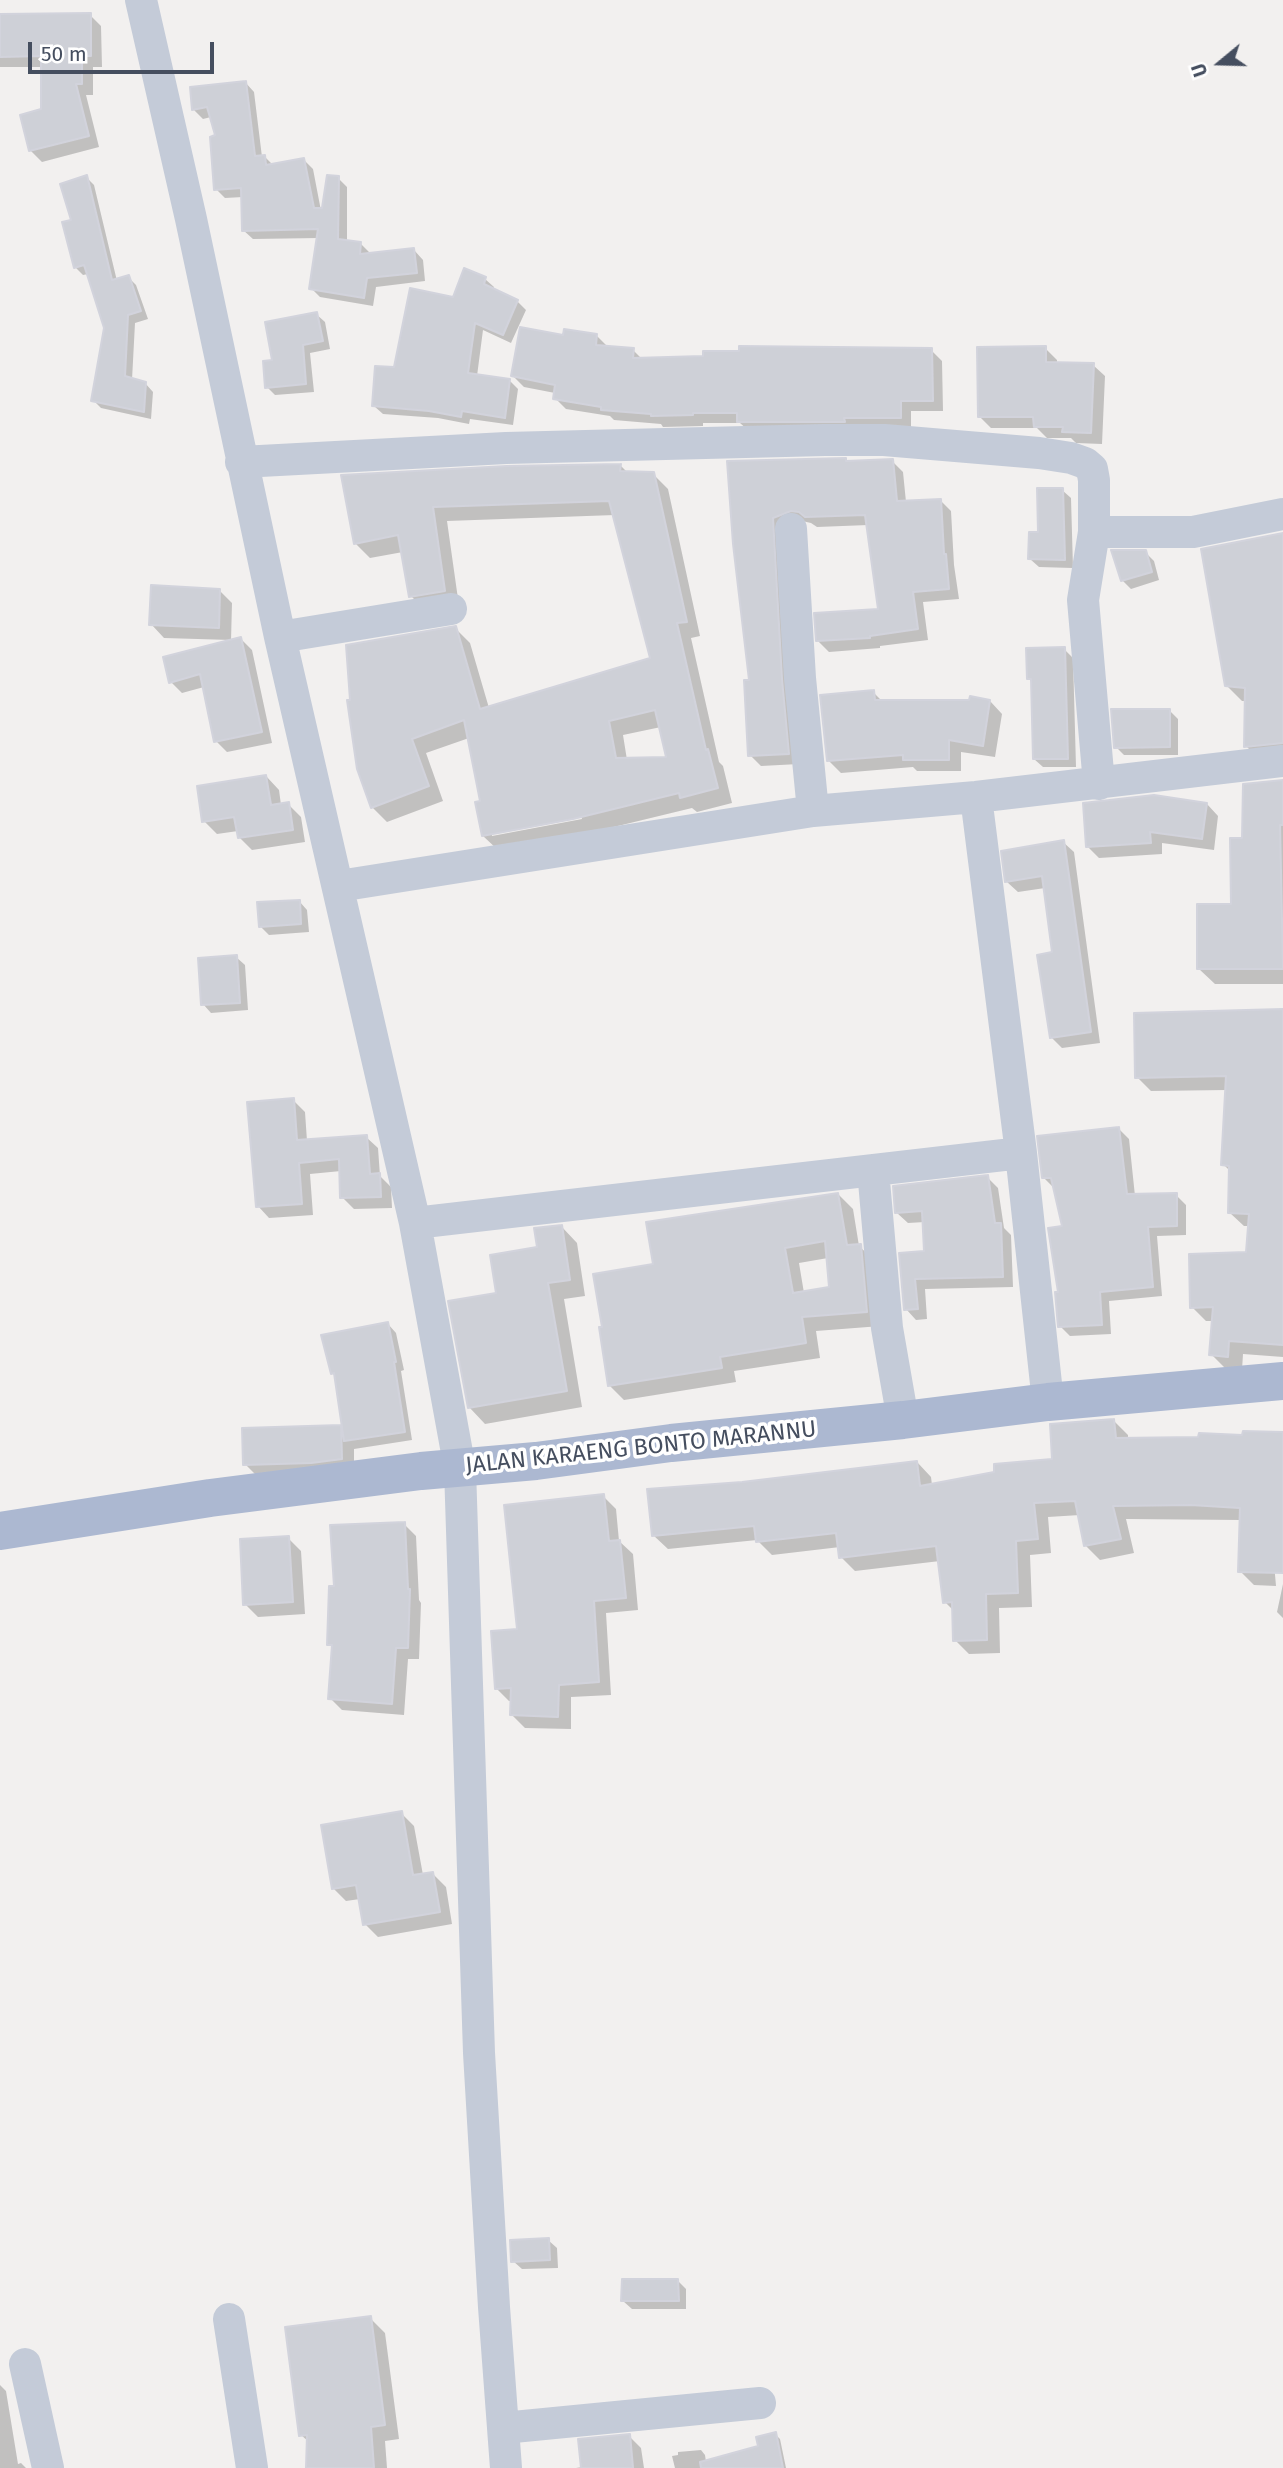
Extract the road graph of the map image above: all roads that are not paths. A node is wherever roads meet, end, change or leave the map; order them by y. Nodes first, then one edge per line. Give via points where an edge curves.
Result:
1 (141, 0) edge
2 (241, 462) junction
3 (1283, 514) edge
4 (791, 528) dead end
5 (1094, 532) junction
6 (451, 609) dead end
7 (280, 638) junction
8 (1283, 761) edge
9 (1100, 784) junction
10 (976, 797) junction
11 (813, 811) junction
12 (338, 886) junction
13 (1021, 1153) junction
14 (873, 1170) junction
15 (415, 1223) junction
16 (1283, 1381) edge
17 (1048, 1402) junction
18 (903, 1420) junction
19 (460, 1469) junction
20 (0, 1531) edge
21 (229, 2319) dead end
22 (25, 2364) dead end
23 (760, 2403) dead end
24 (503, 2428) junction
25 (48, 2468) edge
26 (252, 2468) edge
27 (506, 2468) edge

1 - 2 street
2 - 5 street via 562,446 884,440 1039,453 1085,463 1094,480
2 - 7 street
3 - 5 street via 1193,532
4 - 11 street
5 - 9 street via 1083,600
6 - 7 street
7 - 12 street
8 - 9 street
9 - 10 street
10 - 11 street
10 - 13 street
11 - 12 street
12 - 15 street
13 - 14 street
13 - 17 street
14 - 15 street
14 - 18 street via 887,1328
15 - 19 street
16 - 17 main road, JALAN KARAENG BONTO MARANNU
17 - 18 main road, JALAN KARAENG BONTO MARANNU
18 - 19 main road, JALAN KARAENG BONTO MARANNU
19 - 20 main road, JALAN KARAENG BONTO MARANNU via 211,1498
19 - 24 street via 479,2053
21 - 26 street
22 - 25 street
23 - 24 street
24 - 27 street

